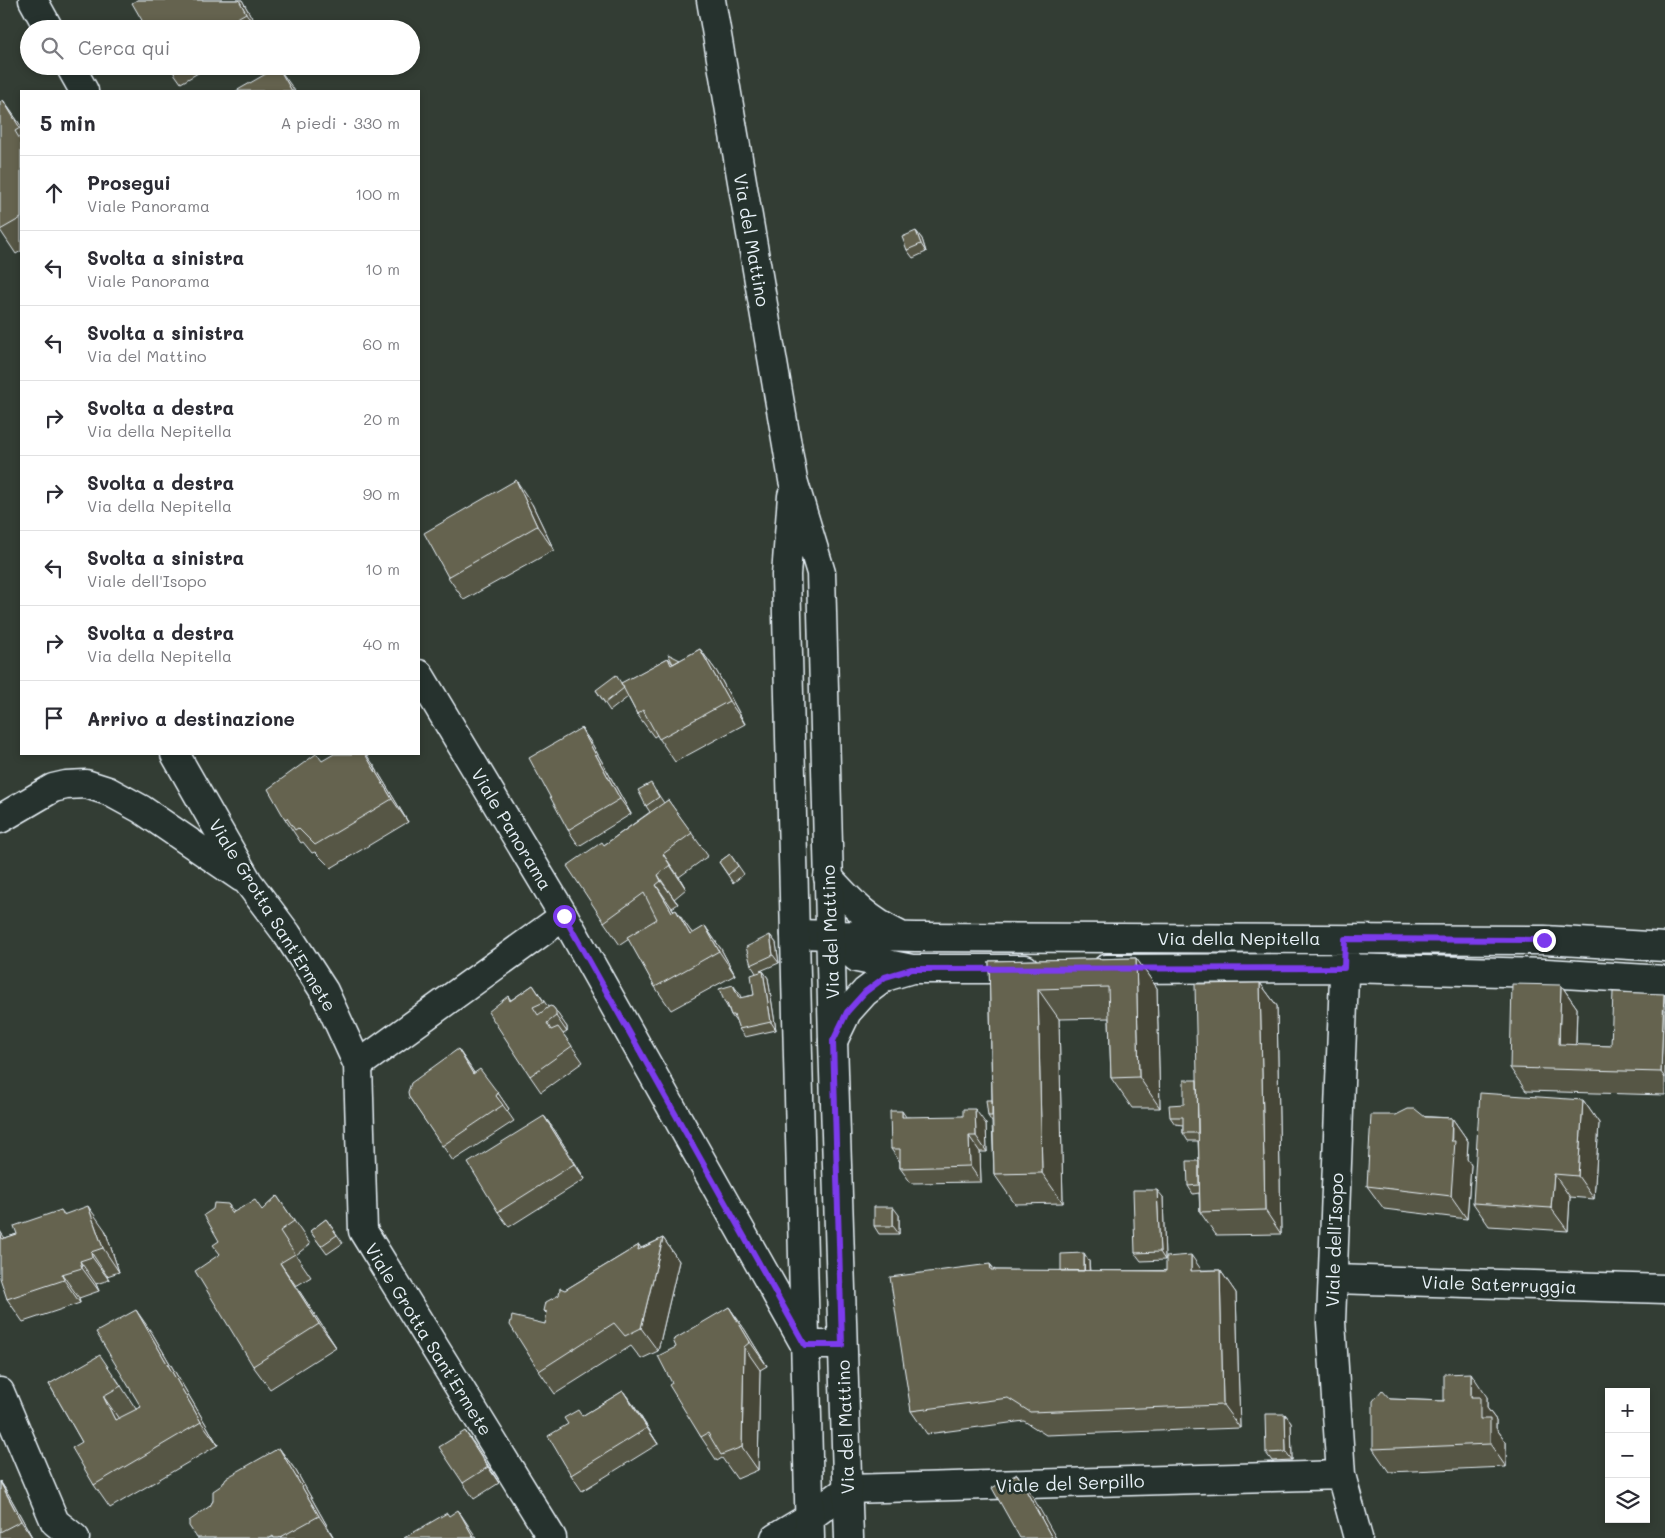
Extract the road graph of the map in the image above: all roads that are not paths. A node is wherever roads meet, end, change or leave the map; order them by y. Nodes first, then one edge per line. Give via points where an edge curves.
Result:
1 (34, 0) edge
2 (711, 0) edge
3 (45, 20) edge
4 (75, 75) edge
5 (83, 90) edge
6 (793, 480) junction
7 (420, 676) edge
8 (176, 755) edge
9 (0, 818) edge
10 (828, 877) junction
11 (248, 882) junction
12 (564, 916) junction
13 (796, 934) junction
14 (830, 934) junction
15 (902, 937) junction
16 (1345, 939) junction
17 (1665, 947) edge
18 (1344, 968) junction
19 (912, 969) junction
20 (1050, 969) edge
21 (1079, 969) edge
22 (1665, 980) edge
23 (833, 1041) junction
24 (358, 1065) junction
25 (1333, 1279) junction
26 (1665, 1288) edge
27 (805, 1345) junction
28 (842, 1345) junction
29 (0, 1392) edge
30 (1340, 1475) junction
31 (848, 1489) junction
32 (810, 1528) edge
33 (75, 1538) edge
34 (552, 1538) edge
35 (776, 1538) edge
36 (849, 1538) edge
37 (1358, 1538) edge

1 - 3 street
2 - 6 street, Via del Mattino
4 - 5 street
6 - 10 street, Via del Mattino via 821,573
6 - 13 street, Via del Mattino via 786,575
7 - 12 street, Viale Panorama
8 - 11 street, Viale Grotta Sant'Ermete
9 - 11 street via 53,788 86,784 108,791 141,809
10 - 14 street, Via del Mattino
10 - 15 street, Via della Nepitella via 878,925
11 - 24 street, Viale Grotta Sant'Ermete via 324,991
12 - 24 street
12 - 27 street, Viale Panorama
13 - 14 street, Via della Nepitella
13 - 27 street, Via del Mattino
14 - 15 street, Via della Nepitella
14 - 19 street via 857,958
14 - 23 street, Via del Mattino
15 - 16 street, Via della Nepitella
16 - 17 street, Via della Nepitella via 1544,940
16 - 18 street, Viale dell'Isopo
18 - 21 street, Via della Nepitella
18 - 22 street, Via della Nepitella via 1546,973
18 - 25 street, Viale dell'Isopo
19 - 20 street
19 - 23 street via 885,977 865,992 847,1012
23 - 28 street, Via del Mattino
24 - 34 street, Viale Grotta Sant'Ermete via 363,1231
25 - 26 street, Viale Saterruggia
25 - 30 street, Viale dell'Isopo via 1331,1322
27 - 28 street
27 - 32 street, Via del Mattino
28 - 31 street, Via del Mattino
29 - 33 street via 55,1522
30 - 31 street, Viale del Serpillo
30 - 37 street, Viale dell'Isopo
31 - 32 street
31 - 36 street, Via del Mattino
32 - 35 street

